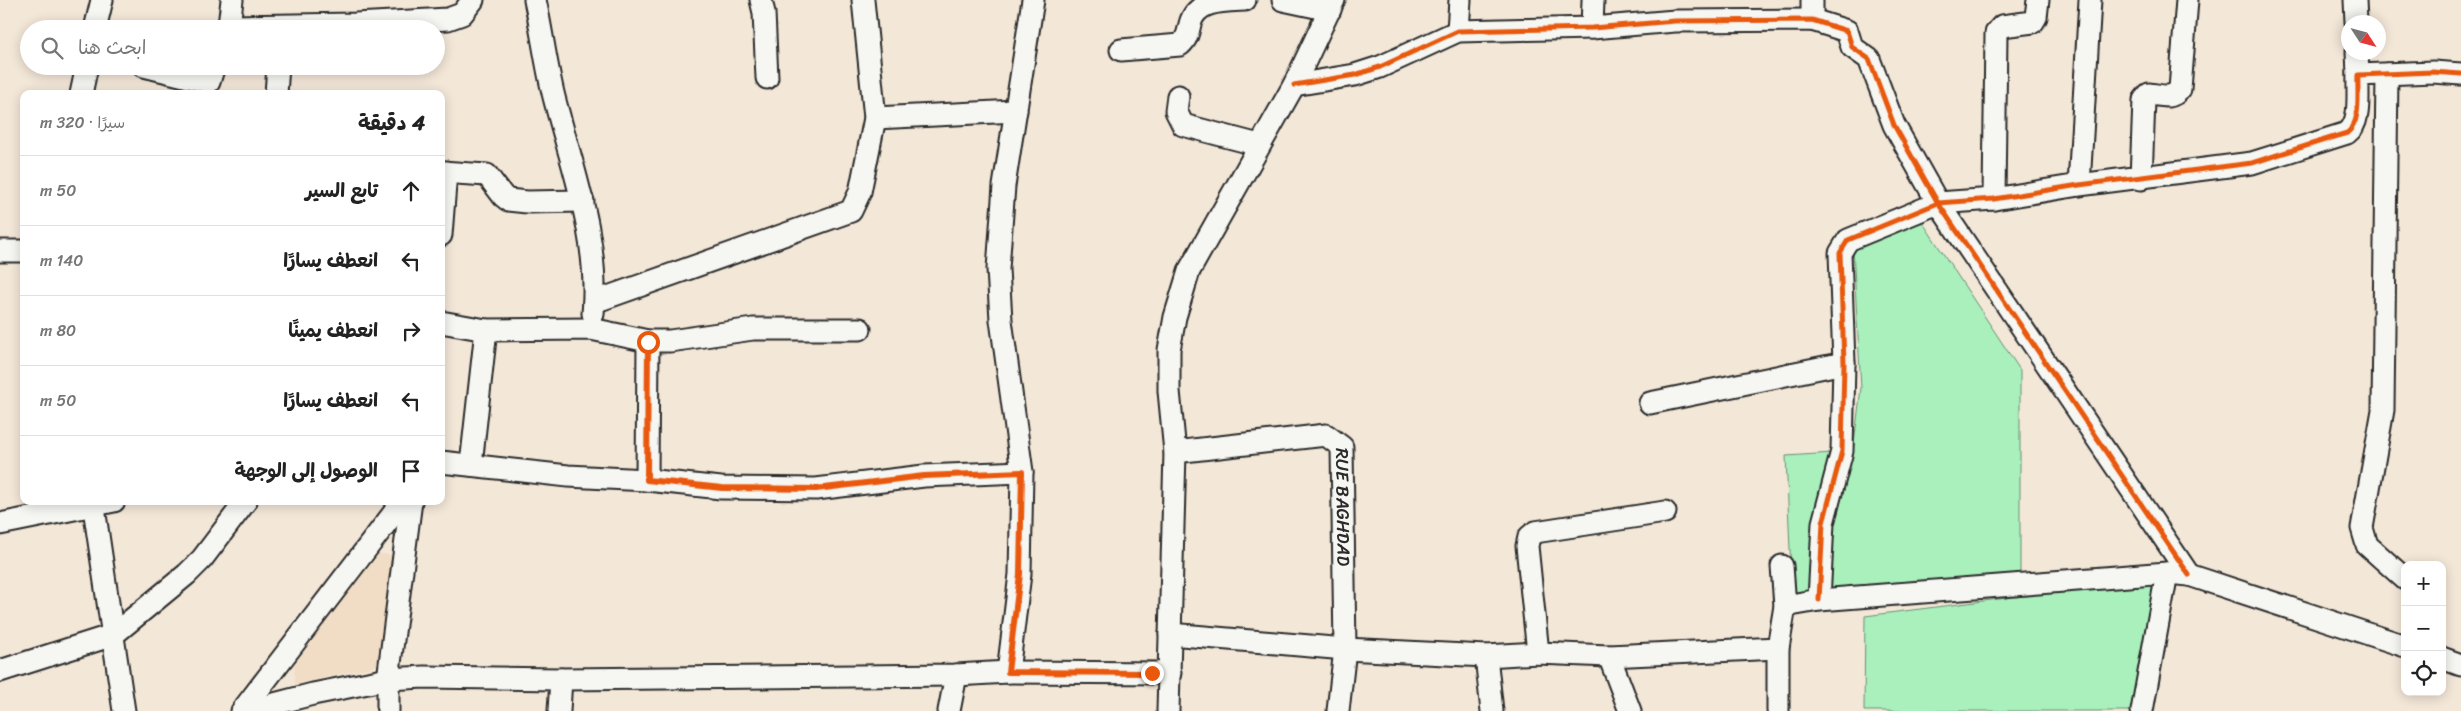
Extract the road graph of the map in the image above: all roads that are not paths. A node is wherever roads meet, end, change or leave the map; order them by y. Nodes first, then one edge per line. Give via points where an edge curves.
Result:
1 (102, 0) edge
2 (232, 0) edge
3 (474, 0) edge
4 (535, 0) edge
5 (761, 0) edge
6 (863, 0) edge
7 (1033, 0) edge
8 (1245, 0) edge
9 (1283, 0) edge
10 (1460, 0) edge
11 (1593, 0) edge
12 (2038, 0) edge
13 (2090, 0) edge
14 (2187, 0) edge
15 (2355, 0) edge
16 (1332, 5) edge
17 (1812, 10) edge
18 (2356, 15) edge
19 (97, 20) edge
20 (229, 20) edge
21 (411, 20) edge
22 (1592, 28) junction
23 (1458, 31) junction
24 (1121, 50) dead end
25 (2357, 60) edge
26 (2387, 74) junction
27 (2461, 74) edge
28 (85, 75) edge
29 (184, 75) edge
30 (277, 75) edge
31 (2358, 75) junction
32 (767, 78) dead end
33 (210, 81) edge
34 (1294, 85) junction
35 (82, 90) edge
36 (276, 90) edge
37 (1178, 96) dead end
38 (1016, 111) junction
39 (875, 118) junction
40 (1259, 146) junction
41 (445, 172) edge
42 (2141, 179) junction
43 (2079, 185) junction
44 (1994, 199) junction
45 (583, 201) junction
46 (1938, 203) junction
47 (0, 251) edge
48 (20, 251) edge
49 (594, 302) junction
50 (445, 323) edge
51 (591, 329) junction
52 (860, 329) dead end
53 (486, 330) junction
54 (648, 342) junction
55 (1844, 363) junction
56 (1650, 403) dead end
57 (1175, 452) junction
58 (445, 462) edge
59 (471, 465) junction
60 (1022, 472) junction
61 (647, 480) junction
62 (88, 505) edge
63 (93, 505) edge
64 (243, 505) edge
65 (400, 505) edge
66 (410, 505) edge
67 (1665, 512) dead end
68 (0, 524) edge
69 (1782, 566) dead end
70 (2167, 573) junction
71 (2189, 575) junction
72 (2401, 575) edge
73 (1819, 600) junction
74 (1785, 606) junction
75 (113, 634) junction
76 (1170, 634) junction
77 (2401, 645) edge
78 (1778, 648) junction
79 (1345, 649) junction
80 (1538, 653) junction
81 (1486, 656) junction
82 (1610, 656) junction
83 (2446, 659) edge
84 (2461, 665) edge
85 (0, 671) edge
86 (1008, 672) junction
87 (1170, 673) junction
88 (956, 675) junction
89 (388, 679) junction
90 (561, 679) junction
91 (124, 711) edge
92 (242, 711) edge
93 (247, 711) edge
94 (388, 711) edge
95 (559, 711) edge
96 (949, 711) edge
97 (1168, 711) edge
98 (1338, 711) edge
99 (1492, 711) edge
100 (1630, 711) edge
101 (1778, 711) edge
102 (2142, 711) edge

1 - 19 street
2 - 20 street
3 - 21 street via 462,14
4 - 45 street via 554,96
5 - 32 street
6 - 39 street
7 - 38 street
8 - 24 street via 1214,2 1200,7 1193,13 1187,36 1180,45
9 - 16 street
10 - 23 street
11 - 22 street
12 - 44 street via 2033,22 2002,26 1996,33
13 - 43 street
14 - 42 street via 2180,89 2176,95 2150,94 2144,100
15 - 18 street
16 - 34 street
17 - 22 street
17 - 46 street via 1847,31 1852,47 1869,60 1894,125
22 - 23 street
23 - 34 street via 1380,67 1355,75
25 - 31 street
26 - 27 street
26 - 31 street
26 - 72 street via 2383,410 2362,528 2367,545
28 - 35 street
29 - 33 street
30 - 36 street
31 - 42 street via 2356,119 2354,128 2347,133 2252,163
34 - 40 street
37 - 40 street via 1176,111 1183,125
38 - 39 street
38 - 60 street via 1004,186 998,270 1001,320
39 - 49 street via 860,192 851,211
40 - 57 street via 1189,272 1175,317 1169,350
41 - 45 street via 487,175 503,196 517,202
42 - 43 street
43 - 44 street
44 - 46 street
45 - 49 street
46 - 55 street via 1848,240 1842,246
46 - 71 street
47 - 48 street
49 - 51 street
50 - 53 street
51 - 53 street
51 - 54 street
52 - 54 street via 752,329
53 - 59 street
54 - 61 street
55 - 56 street
55 - 73 street via 1842,451 1822,523
57 - 76 street
57 - 79 street, RUE BAGHDAD via 1326,434 1342,447
58 - 59 street
59 - 61 street via 568,476
60 - 61 street via 924,476 816,489 722,488
60 - 86 street via 1020,574
62 - 68 street
63 - 75 street
64 - 75 street via 187,574
65 - 92 street
66 - 89 street
67 - 80 street via 1534,532 1529,537 1526,546
69 - 74 street
70 - 71 street
70 - 73 street
70 - 102 street
71 - 77 street
73 - 74 street
74 - 78 street
75 - 85 street
75 - 91 street
76 - 79 street
76 - 87 street
78 - 82 street
78 - 101 street
79 - 81 street
79 - 98 street, RUE BAGHDAD
80 - 81 street
80 - 82 street
81 - 99 street
82 - 100 street
83 - 84 street
86 - 87 street
86 - 88 street
87 - 97 street
88 - 90 street
88 - 96 street
89 - 90 street
89 - 93 street
89 - 94 street
90 - 95 street

